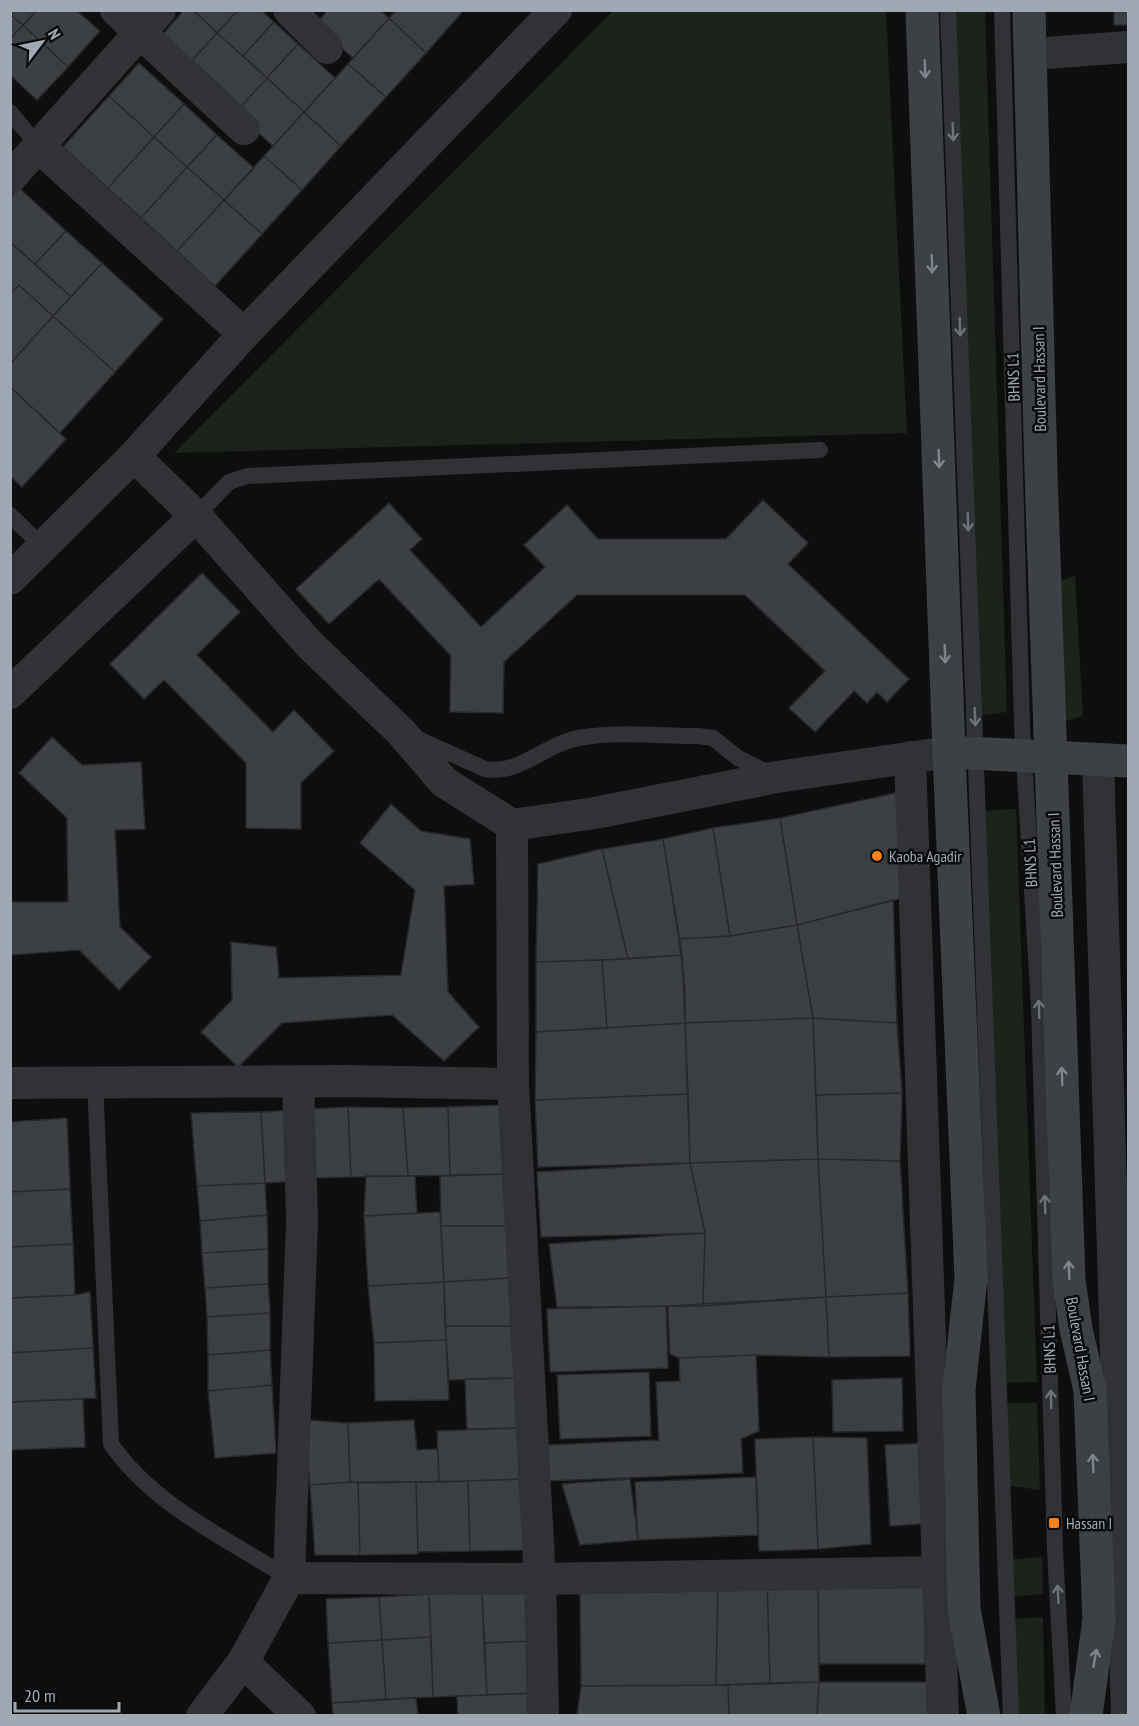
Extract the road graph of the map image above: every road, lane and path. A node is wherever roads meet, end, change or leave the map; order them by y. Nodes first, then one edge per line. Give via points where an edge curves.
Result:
1 (117, 10) edge
2 (289, 10) edge
3 (556, 10) edge
4 (922, 10) edge
5 (948, 10) edge
6 (1002, 10) edge
7 (1029, 10) edge
8 (150, 22) edge
9 (1128, 47) edge
10 (327, 48) dead end
11 (1032, 54) junction
12 (10, 112) edge
13 (244, 129) dead end
14 (39, 147) junction
15 (10, 178) edge
16 (244, 334) junction
17 (820, 450) dead end
18 (134, 456) junction
19 (10, 515) edge
20 (196, 516) junction
21 (43, 547) junction
22 (10, 579) edge
23 (10, 693) edge
24 (401, 732) junction
25 (962, 752) junction
26 (1038, 755) junction
27 (910, 757) junction
28 (1113, 760) edge
29 (777, 777) junction
30 (512, 825) junction
31 (95, 1082) junction
32 (298, 1082) junction
33 (10, 1083) edge
34 (513, 1084) junction
35 (1104, 1402) junction
36 (1116, 1564) edge
37 (938, 1572) junction
38 (289, 1578) junction
39 (540, 1580) junction
40 (243, 1662) junction
41 (202, 1716) edge
42 (300, 1716) edge
43 (543, 1716) edge
44 (943, 1716) edge
45 (984, 1716) edge
46 (1011, 1716) edge
47 (1064, 1716) edge
48 (1086, 1716) edge
49 (1127, 1716) edge

1 - 8 street
2 - 10 street
3 - 16 street
4 -> 25 main road
5 -> 25 lane
6 - 26 lane, BHNS L1
7 - 11 main road, Boulevard Hassan I
8 - 13 street
8 - 14 street
9 - 11 street
11 - 26 main road, Boulevard Hassan I via 1041,473
12 - 14 lane
14 - 15 street
14 - 16 street
16 - 18 street
17 - 20 lane via 247,476 229,482
18 - 20 street
18 - 21 street
19 - 21 lane
20 - 23 street
20 - 24 street via 310,645
21 - 22 street
24 - 29 lane via 496,771 514,769 544,751 579,738 698,736 713,738 738,758
24 - 30 street via 444,782
25 - 26 main road
25 - 27 street
25 - 45 main road via 971,1278 959,1389 964,1609
25 - 46 lane
26 - 28 main road
35 -> 26 main road, Boulevard Hassan I via 1069,1280
47 -> 26 lane, BHNS L1 via 1039,1007
27 - 29 street
27 - 37 street
28 - 35 street
29 - 30 street
30 - 34 street
31 - 32 street
31 - 33 street
31 - 38 lane via 111,1444 153,1492
32 - 34 street
32 - 38 street via 302,1221
34 - 39 street
35 - 36 main road, Boulevard Hassan I
48 -> 36 main road, Boulevard Hassan I via 1098,1636
36 - 49 street
37 - 39 street
37 - 44 street
38 - 39 street
38 - 40 street
39 - 43 street
40 - 41 street
40 - 42 street

